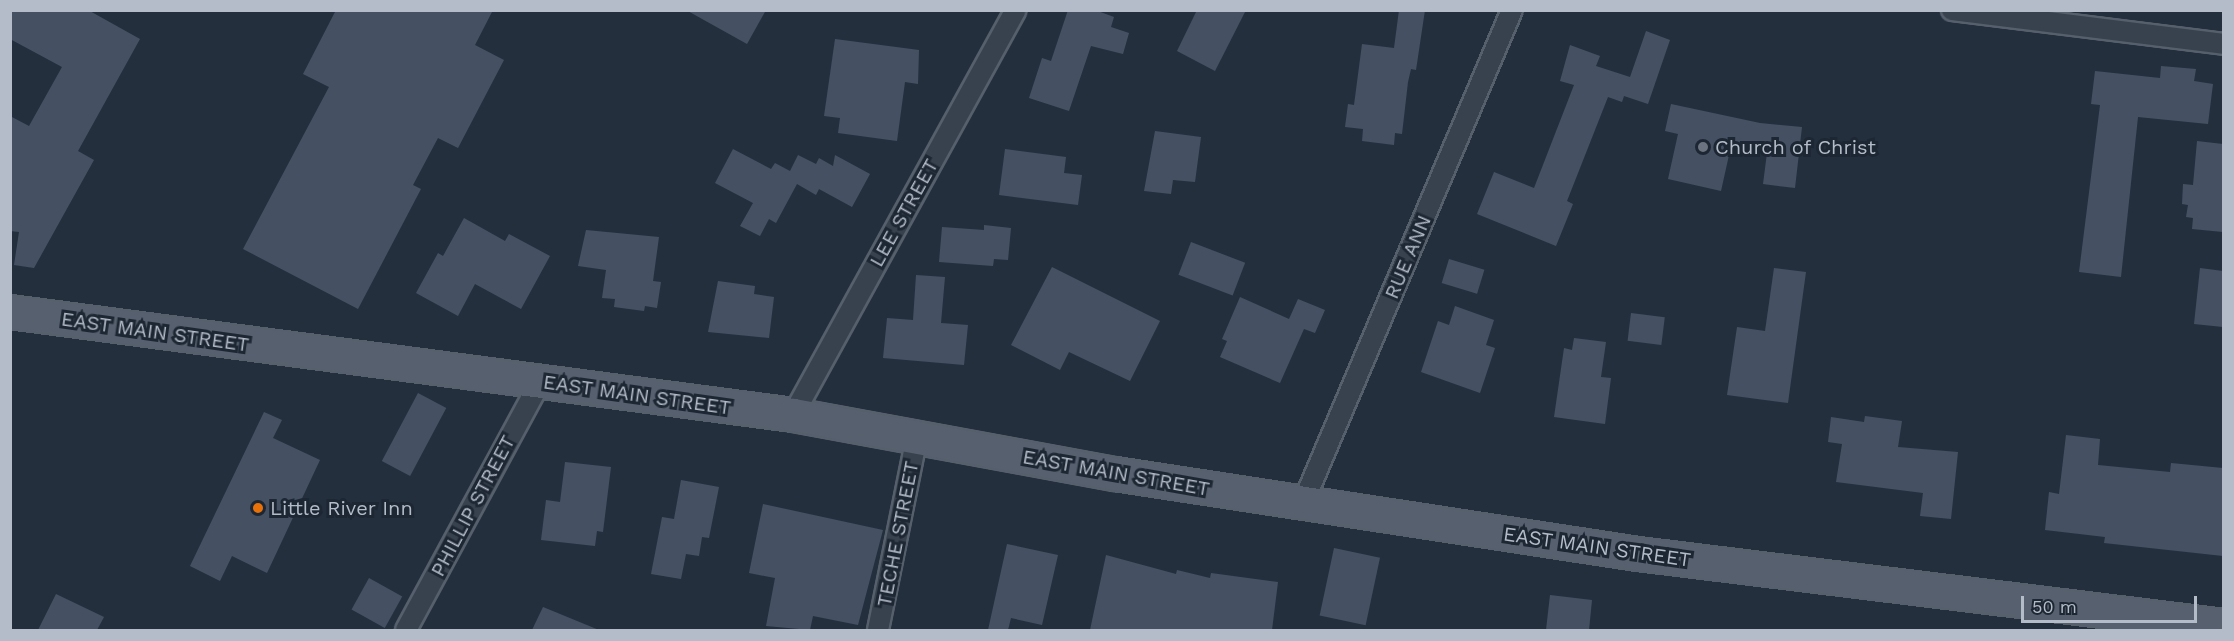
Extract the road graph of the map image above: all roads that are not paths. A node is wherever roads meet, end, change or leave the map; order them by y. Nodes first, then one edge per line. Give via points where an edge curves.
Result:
1 (1016, 10) edge
2 (1512, 10) edge
3 (1952, 10) edge
4 (2223, 44) edge
5 (10, 312) edge
6 (540, 382) junction
7 (793, 415) junction
8 (917, 437) junction
9 (1303, 504) junction
10 (2223, 626) edge
11 (406, 630) edge
12 (879, 630) edge

1 - 7 street, LEE STREET
2 - 9 street, RUE ANN
3 - 4 street
5 - 6 main road, EAST MAIN STREET
6 - 7 main road, EAST MAIN STREET
6 - 11 street, PHILLIP STREET
7 - 8 main road, EAST MAIN STREET
8 - 9 main road, EAST MAIN STREET
8 - 12 street, TECHE STREET
9 - 10 main road, EAST MAIN STREET via 1638,554

